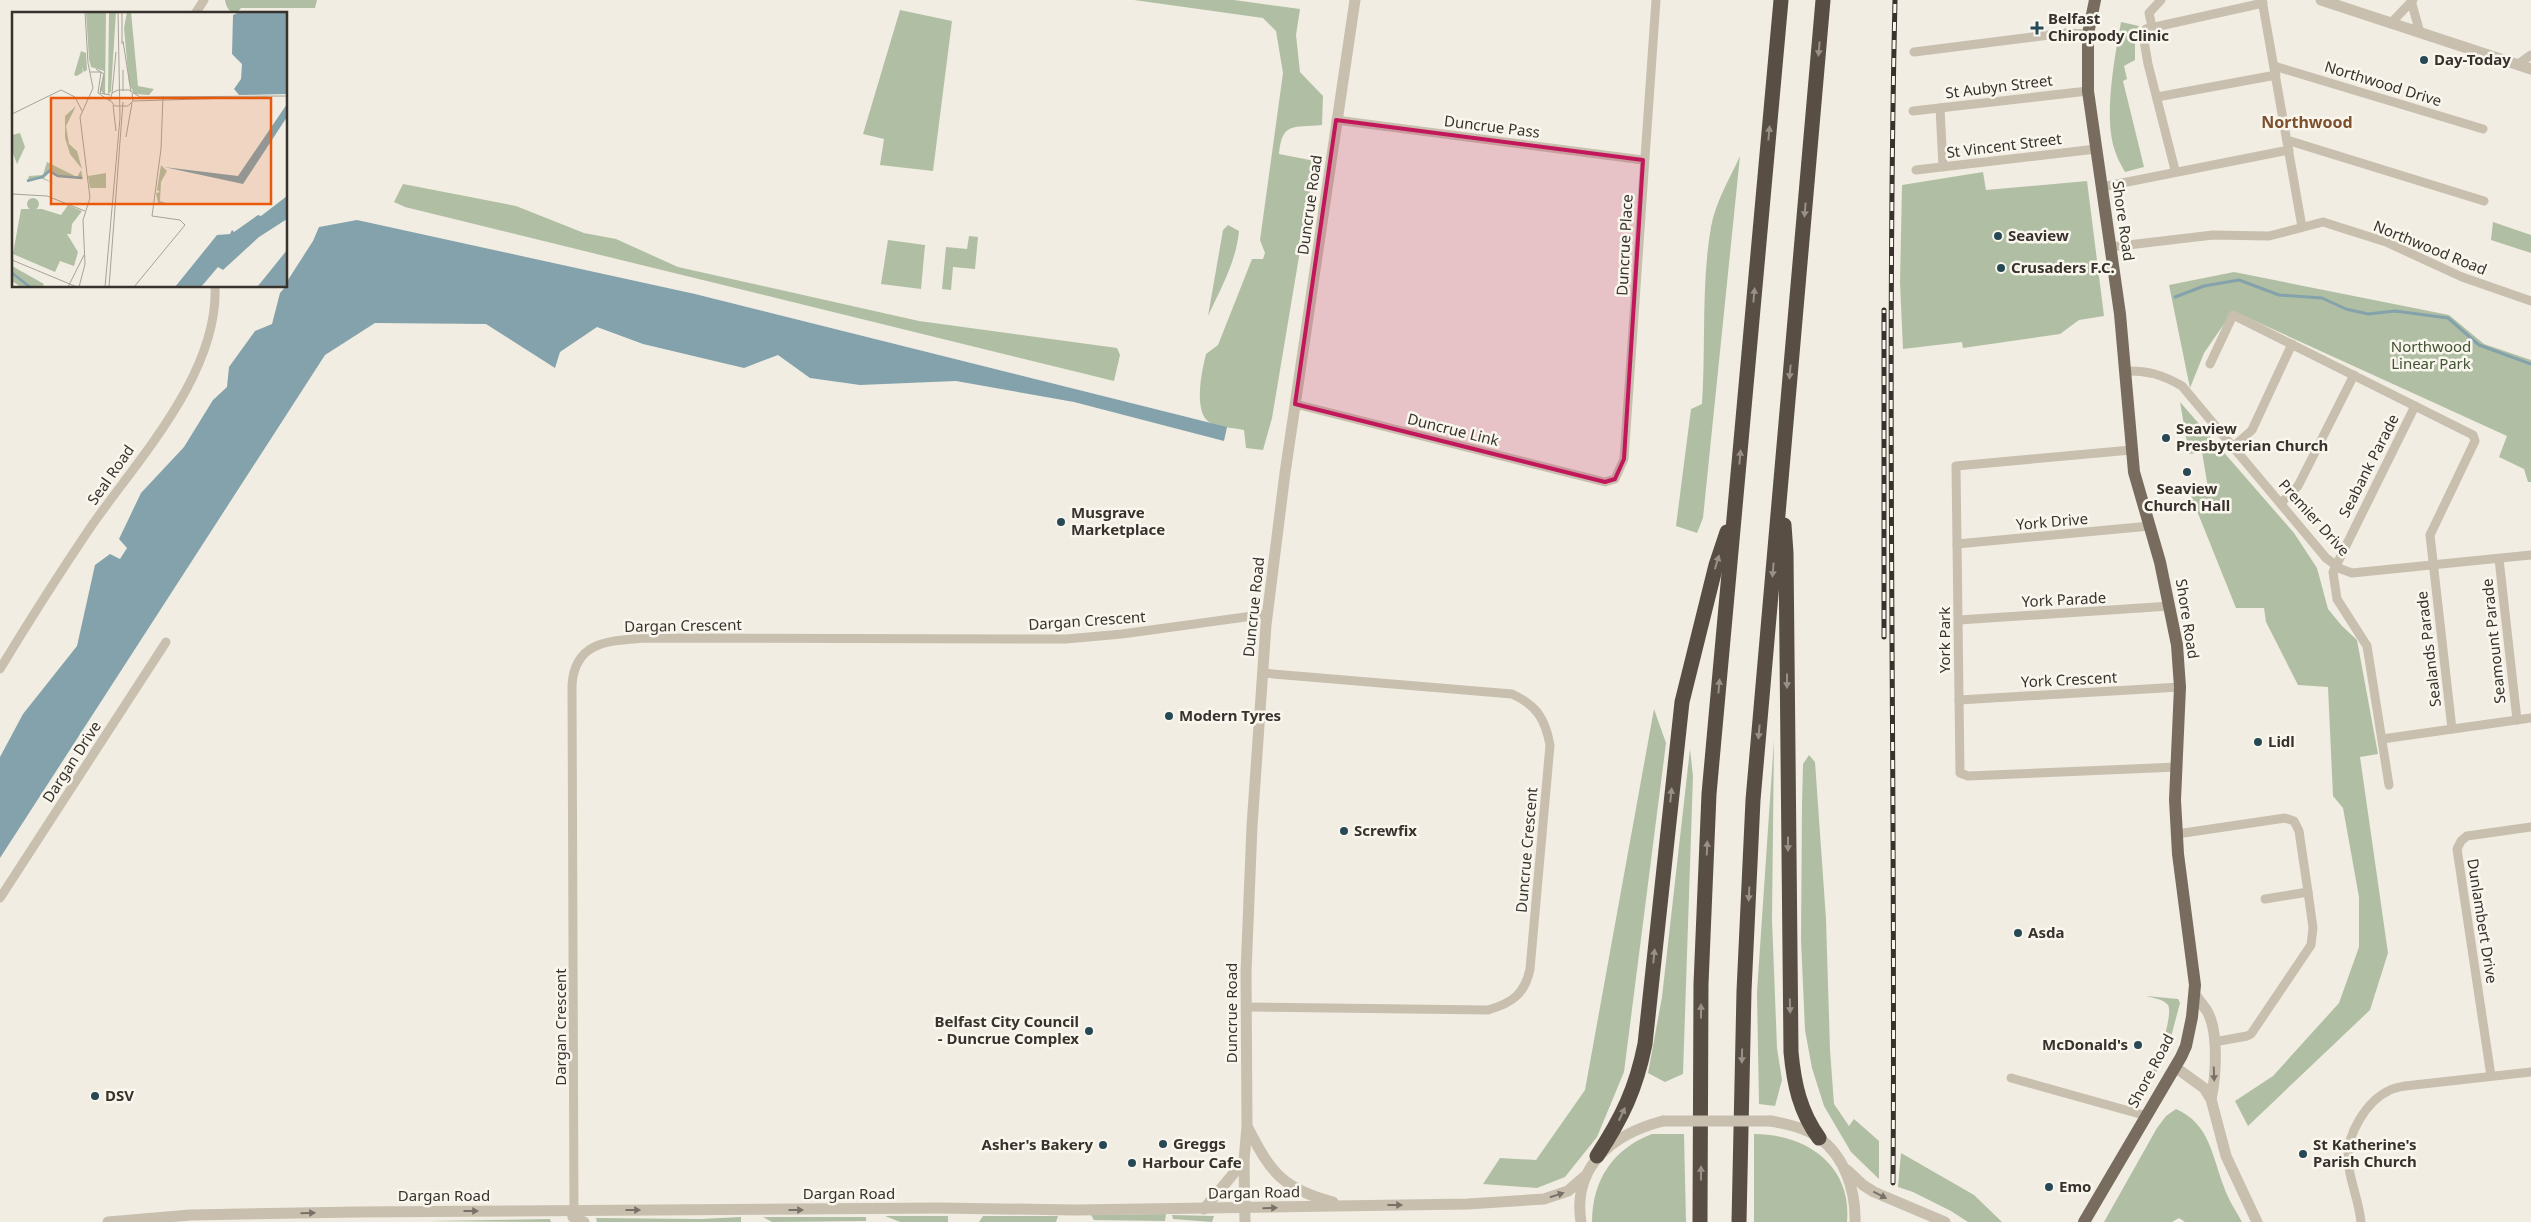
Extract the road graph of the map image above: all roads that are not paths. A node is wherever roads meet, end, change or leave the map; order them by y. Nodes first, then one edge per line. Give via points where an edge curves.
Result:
1 (204, 0) edge
2 (1355, 0) edge
3 (1656, 0) edge
4 (1781, 0) edge
5 (1823, 0) edge
6 (2095, 0) edge
7 (2161, 0) edge
8 (2321, 0) edge
9 (2262, 2) edge
10 (2412, 2) edge
11 (197, 12) edge
12 (2391, 23) junction
13 (2152, 27) junction
14 (2420, 32) junction
15 (2088, 34) junction
16 (1914, 52) dead end
17 (2531, 55) edge
18 (2518, 65) junction
19 (2531, 69) edge
20 (2275, 70) junction
21 (2088, 91) junction
22 (2157, 98) junction
23 (1940, 108) junction
24 (1913, 111) dead end
25 (1336, 120) junction
26 (2483, 129) dead end
27 (2288, 145) junction
28 (2096, 149) junction
29 (1643, 160) junction
30 (1943, 167) junction
31 (1916, 170) dead end
32 (2175, 170) junction
33 (2102, 186) junction
34 (2484, 201) dead end
35 (2302, 227) junction
36 (2111, 247) junction
37 (215, 288) edge
38 (2531, 301) edge
39 (2292, 344) junction
40 (2210, 364) dead end
41 (2124, 371) junction
42 (2354, 375) junction
43 (1295, 404) junction
44 (2415, 406) junction
45 (2234, 447) junction
46 (2131, 450) junction
47 (1605, 482) joint
48 (1780, 486) junction
49 (2281, 503) junction
50 (1736, 505) junction
51 (2150, 526) junction
52 (1957, 544) junction
53 (2531, 555) edge
54 (2499, 559) junction
55 (2335, 566) junction
56 (2432, 566) junction
57 (2170, 606) junction
58 (1267, 614) junction
59 (1959, 620) junction
60 (166, 642) dead end
61 (0, 669) edge
62 (1262, 674) junction
63 (2180, 687) junction
64 (1959, 700) junction
65 (2531, 718) edge
66 (2517, 720) junction
67 (2452, 729) junction
68 (2382, 739) junction
69 (2176, 768) junction
70 (2389, 786) dead end
71 (2531, 827) edge
72 (2177, 834) junction
73 (2308, 892) junction
74 (0, 898) edge
75 (2265, 899) dead end
76 (2195, 995) junction
77 (1246, 1007) junction
78 (2214, 1042) junction
79 (2175, 1068) junction
80 (2531, 1072) edge
81 (2491, 1076) junction
82 (2010, 1078) dead end
83 (2211, 1099) junction
84 (2147, 1116) junction
85 (1247, 1126) junction
86 (1819, 1138) junction
87 (1597, 1156) junction
88 (1244, 1162) junction
89 (1842, 1165) junction
90 (1584, 1177) junction
91 (1347, 1205) junction
92 (1204, 1209) junction
93 (1244, 1209) junction
94 (576, 1218) edge
95 (108, 1222) edge
96 (1245, 1222) edge
97 (1582, 1222) edge
98 (1700, 1222) edge
99 (1739, 1222) edge
100 (1855, 1222) edge
101 (1945, 1222) edge
102 (2084, 1222) edge
103 (2257, 1222) edge
104 (2361, 1222) edge

1 - 11 street
2 - 25 street, Duncrue Road
3 - 29 street, Duncrue Place
50 -> 4 highway
5 -> 48 highway
6 - 15 main road, Shore Road
7 - 13 street via 2149,13
8 - 12 street
9 - 13 street
9 - 20 street
10 - 12 street
10 - 14 street
12 - 14 street
13 - 22 street via 2143,35
14 - 18 street
15 - 16 street via 2065,33
15 - 21 main road, Shore Road
17 - 18 street
18 - 19 street
20 - 22 street, Northwood Drive
20 - 26 street, Northwood Drive
20 - 27 street
21 - 23 street, St Aubyn Street
21 - 28 main road, Shore Road
22 - 32 street
23 - 24 street, St Aubyn Street
23 - 30 street
25 - 29 street, Duncrue Pass
25 - 43 street, Duncrue Road
27 - 32 street
27 - 34 street
27 - 35 street
28 - 30 street, St Vincent Street
28 - 33 main road, Shore Road
29 - 47 street, Duncrue Place via 1624,459 1615,479
30 - 31 street, St Vincent Street
32 - 33 street
33 - 36 main road, Shore Road
35 - 36 street, Northwood Road via 2269,236 2213,235
35 - 38 street, Northwood Road via 2323,222 2386,242 2462,277
36 - 41 main road, Shore Road
37 - 61 street, Seal Road via 208,341 172,414 90,529
39 - 40 street via 2233,315
39 - 42 street
39 - 45 street via 2252,430
41 - 45 street, Premier Drive via 2156,373 2182,386
41 - 46 main road, Shore Road
42 - 44 street
42 - 49 street via 2298,486
43 - 47 street, Duncrue Link
43 - 58 street, Duncrue Road
44 - 55 street, Seabank Parade
44 - 56 street, Sealands Parade via 2474,435 2475,441 2432,526
45 - 49 street, Premier Drive
46 - 51 main road, Shore Road via 2137,486
46 - 52 street, York Park via 1956,466
48 -> 86 highway via 1786,553 1791,1052 1793,1078 1802,1107
48 -> 99 highway via 1753,800 1744,992
49 - 55 street, Premier Drive
87 -> 50 highway via 1617,1126 1638,1078 1645,1044 1682,702 1716,565
98 -> 50 highway via 1702,984 1709,794
51 - 52 street, York Drive
51 - 57 main road, Shore Road
52 - 59 street, York Park
53 - 54 street, Premier Drive
54 - 56 street, Premier Drive
54 - 66 street, Seamount Parade
55 - 56 street, Premier Drive via 2352,573
55 - 68 street via 2336,599 2367,646
56 - 67 street, Sealands Parade
57 - 59 street, York Parade
57 - 63 main road, Shore Road
58 - 62 street, Duncrue Road
58 - 94 street, Dargan Crescent via 1122,634 1043,640 645,638 592,646 573,670 572,685
59 - 64 street, York Park
60 - 74 street, Dargan Drive
62 - 77 street, Duncrue Road via 1252,826
62 - 77 street, Duncrue Crescent via 1512,694 1528,702 1541,716 1550,744 1530,969 1528,982 1520,995 1504,1006 1488,1010
63 - 64 street, York Crescent
63 - 69 main road, Shore Road
64 - 69 street, York Park via 1960,773 1968,776
65 - 66 street
66 - 67 street
67 - 68 street
68 - 70 street
69 - 72 main road, Shore Road
71 - 81 street, Dunlambert Drive via 2467,836 2457,850
72 - 73 street via 2285,818 2294,821 2299,832
72 - 76 main road, Shore Road
73 - 75 street
73 - 78 street via 2313,928 2310,945 2251,1034
76 - 78 street via 2207,1011
76 - 79 main road, Shore Road via 2186,1046
77 - 85 street, Duncrue Road
78 -> 83 street via 2215,1082
79 - 83 street via 2194,1079
79 - 84 main road, Shore Road
80 - 81 street
81 - 104 street via 2390,1090 2366,1110 2348,1147
82 - 84 street
83 - 103 street via 2226,1156
84 - 102 main road, Shore Road
85 - 88 street, Duncrue Road
85 - 91 street via 1278,1176 1295,1189
86 - 87 street, bridge via 1791,1125 1771,1121 1663,1121 1626,1134
86 - 89 street
87 - 90 street
88 - 92 street
88 - 93 street, Duncrue Road
89 - 100 street via 1856,1205
89 -> 101 street via 1863,1186
91 -> 90 street, Dargan Road via 1521,1202 1568,1191
90 - 97 street via 1580,1200
93 -> 91 street, Dargan Road
92 - 93 street, Dargan Road
94 -> 92 street, Dargan Road
93 - 96 street, Duncrue Road
95 -> 94 street, Dargan Road via 190,1215

